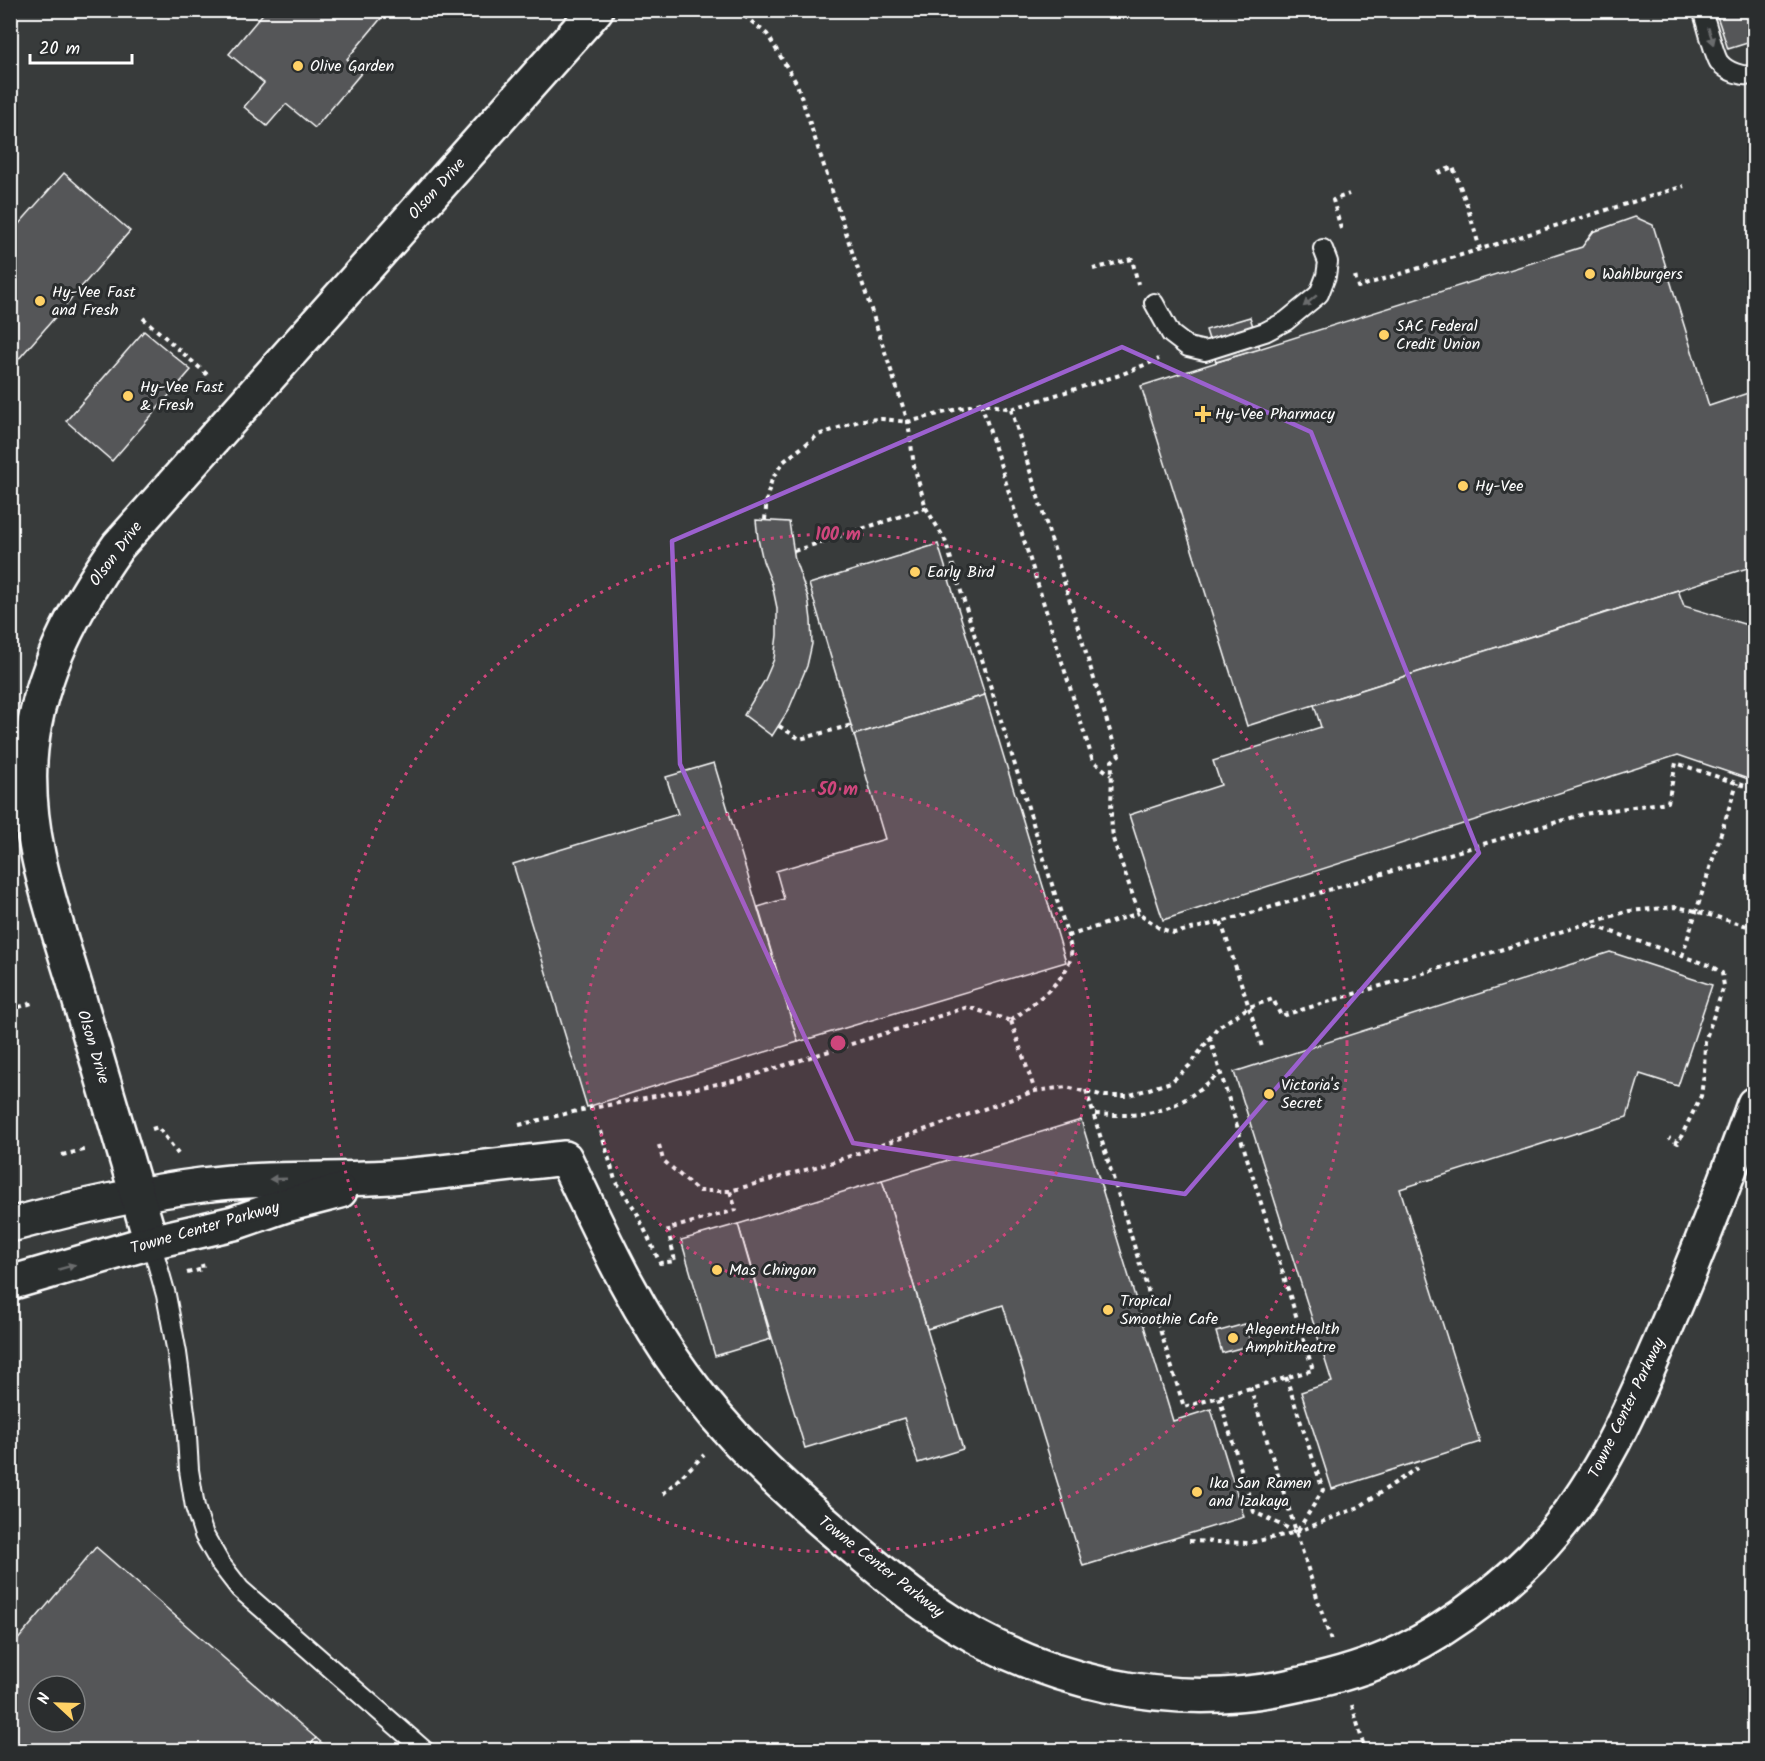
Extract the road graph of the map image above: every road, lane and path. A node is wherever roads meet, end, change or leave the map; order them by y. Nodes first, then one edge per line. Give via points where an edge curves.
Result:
1 (596, 10) edge
2 (737, 10) edge
3 (1702, 10) edge
4 (1755, 75) edge
5 (1438, 173) dead end
6 (1684, 186) dead end
7 (1323, 249) dead end
8 (1480, 249) junction
9 (1358, 287) dead end
10 (1154, 303) dead end
11 (143, 318) dead end
12 (1160, 359) dead end
13 (210, 377) dead end
14 (981, 403) junction
15 (1011, 409) junction
16 (908, 422) junction
17 (926, 508) junction
18 (765, 520) dead end
19 (794, 551) dead end
20 (779, 726) dead end
21 (852, 726) dead end
22 (1112, 776) junction
23 (1737, 783) junction
24 (1755, 789) edge
25 (1696, 911) junction
26 (1139, 913) junction
27 (1221, 922) junction
28 (1585, 922) junction
29 (1755, 928) edge
30 (1068, 936) junction
31 (1682, 956) junction
32 (32, 1003) dead end
33 (1249, 1007) junction
34 (10, 1010) edge
35 (1011, 1021) junction
36 (1210, 1039) junction
37 (1262, 1047) dead end
38 (1221, 1072) junction
39 (1086, 1090) junction
40 (1035, 1091) junction
41 (1755, 1104) edge
42 (1095, 1113) junction
43 (519, 1125) dead end
44 (158, 1127) dead end
45 (601, 1131) dead end
46 (1669, 1138) dead end
47 (659, 1145) dead end
48 (178, 1154) dead end
49 (400, 1177) junction
50 (730, 1191) junction
51 (137, 1195) junction
52 (10, 1225) edge
53 (151, 1242) junction
54 (10, 1283) edge
55 (1286, 1377) junction
56 (1250, 1388) junction
57 (1219, 1397) junction
58 (1417, 1468) dead end
59 (1297, 1532) junction
60 (1189, 1541) dead end
61 (424, 1750) edge

1 - 51 street, Olson Drive via 118,546 92,584 52,661 31,748 29,789 34,831 41,872
2 - 16 path via 767,34 797,84
3 -> 4 lane via 1719,62 1733,73
5 - 8 path via 1453,167
6 - 8 path
7 -> 10 lane via 1328,262 1319,294 1286,321 1245,339 1205,351 1188,347 1171,334
8 - 9 path
11 - 13 path
12 - 15 path
14 - 15 path
14 - 16 path
14 - 22 path via 1093,761
15 - 22 path via 1119,755 1112,761
16 - 17 path via 914,466
16 - 18 path via 862,420 818,435 783,462 772,479
17 - 19 path
17 - 30 path via 945,540
20 - 21 path via 800,739
22 - 26 path via 1113,839
23 - 24 path
23 - 25 path
23 - 27 path via 1676,763 1668,802 1584,814
25 - 28 path via 1676,907 1629,910
25 - 29 path
25 - 31 path
26 - 27 path via 1159,928 1174,933
26 - 30 path
27 - 33 path
28 - 31 path
28 - 33 path via 1281,1016 1273,999
30 - 35 path via 1071,954 1067,969 1047,992
31 - 46 path via 1722,973 1724,986 1705,1041 1701,1096 1678,1143
32 - 34 path
33 - 36 path via 1217,1028
33 - 37 path
35 - 40 path
35 - 43 path via 968,1007 738,1080
36 - 38 path
36 - 39 path via 1171,1082 1127,1096 1105,1096
38 - 42 path via 1200,1091 1159,1111 1138,1115
38 - 55 path via 1313,1370
39 - 40 path via 1066,1087
39 - 42 path
40 - 50 path via 830,1162
41 - 49 street, Towne Center Parkway via 1684,1287 1641,1385 1607,1454 1579,1501 1551,1537 1483,1599 1402,1652 1318,1681 1220,1695 1136,1691 1101,1685 1027,1662 932,1610 871,1562 786,1491 710,1410 633,1295 565,1158
42 - 57 path via 1185,1407
44 - 48 path
45 - 50 path via 615,1180 636,1211 660,1263 675,1261 668,1229 736,1210
47 - 50 path via 663,1160 698,1191
49 -> 51 street, Towne Center Parkway via 265,1180
49 - 53 street, Towne Center Parkway
51 - 52 street, Towne Center Parkway
51 - 53 street, Olson Drive
54 -> 53 street, Towne Center Parkway
53 - 61 lane via 177,1353 189,1470 204,1534 240,1589
55 - 56 path
55 - 59 path via 1323,1490
56 - 57 path
56 - 59 path
57 - 59 path via 1254,1512
58 - 59 path via 1359,1507
59 - 60 path via 1249,1543

